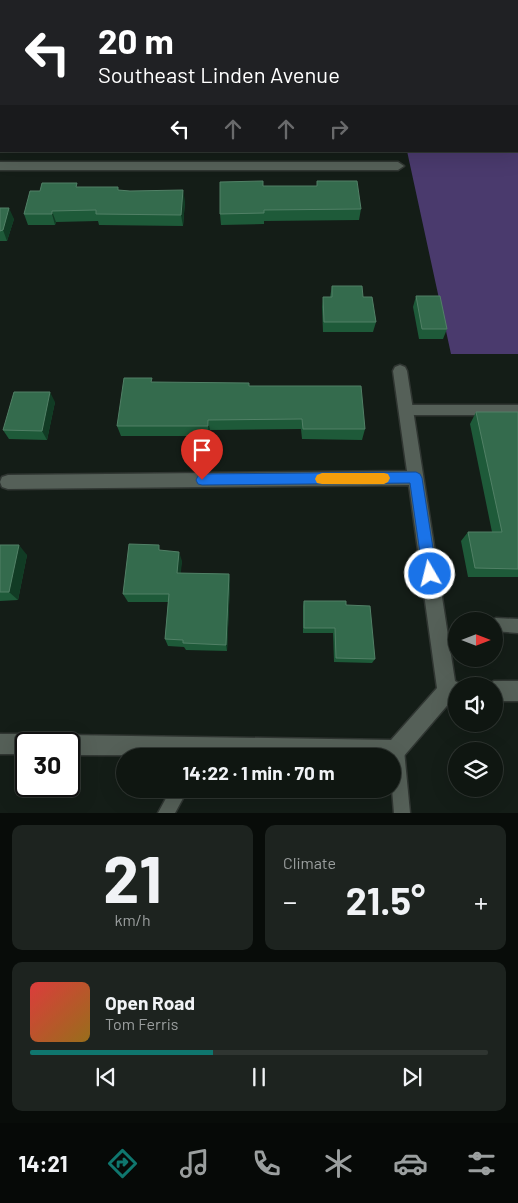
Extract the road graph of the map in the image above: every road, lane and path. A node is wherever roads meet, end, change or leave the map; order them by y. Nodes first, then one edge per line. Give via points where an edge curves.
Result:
1 (74, 152) edge
2 (0, 166) edge
3 (70, 166) junction
4 (398, 166) dead end
5 (400, 371) dead end
6 (406, 410) junction
7 (518, 410) edge
8 (416, 478) junction
9 (8, 482) dead end
10 (503, 625) edge
11 (518, 626) edge
12 (450, 677) edge
13 (503, 691) edge
14 (518, 691) edge
15 (448, 695) edge
16 (0, 744) edge
17 (15, 744) edge
18 (80, 746) edge
19 (125, 748) edge
20 (398, 748) edge
21 (175, 798) edge
22 (401, 798) edge
23 (166, 813) edge
24 (402, 813) edge

1 - 3 street
2 - 3 street
3 - 4 street
5 - 6 street
6 - 7 lane
6 - 8 street
8 - 9 street
8 - 12 street
10 - 11 lane
13 - 14 street
15 - 20 street
16 - 17 street
18 - 19 street
21 - 23 lane
22 - 24 lane

